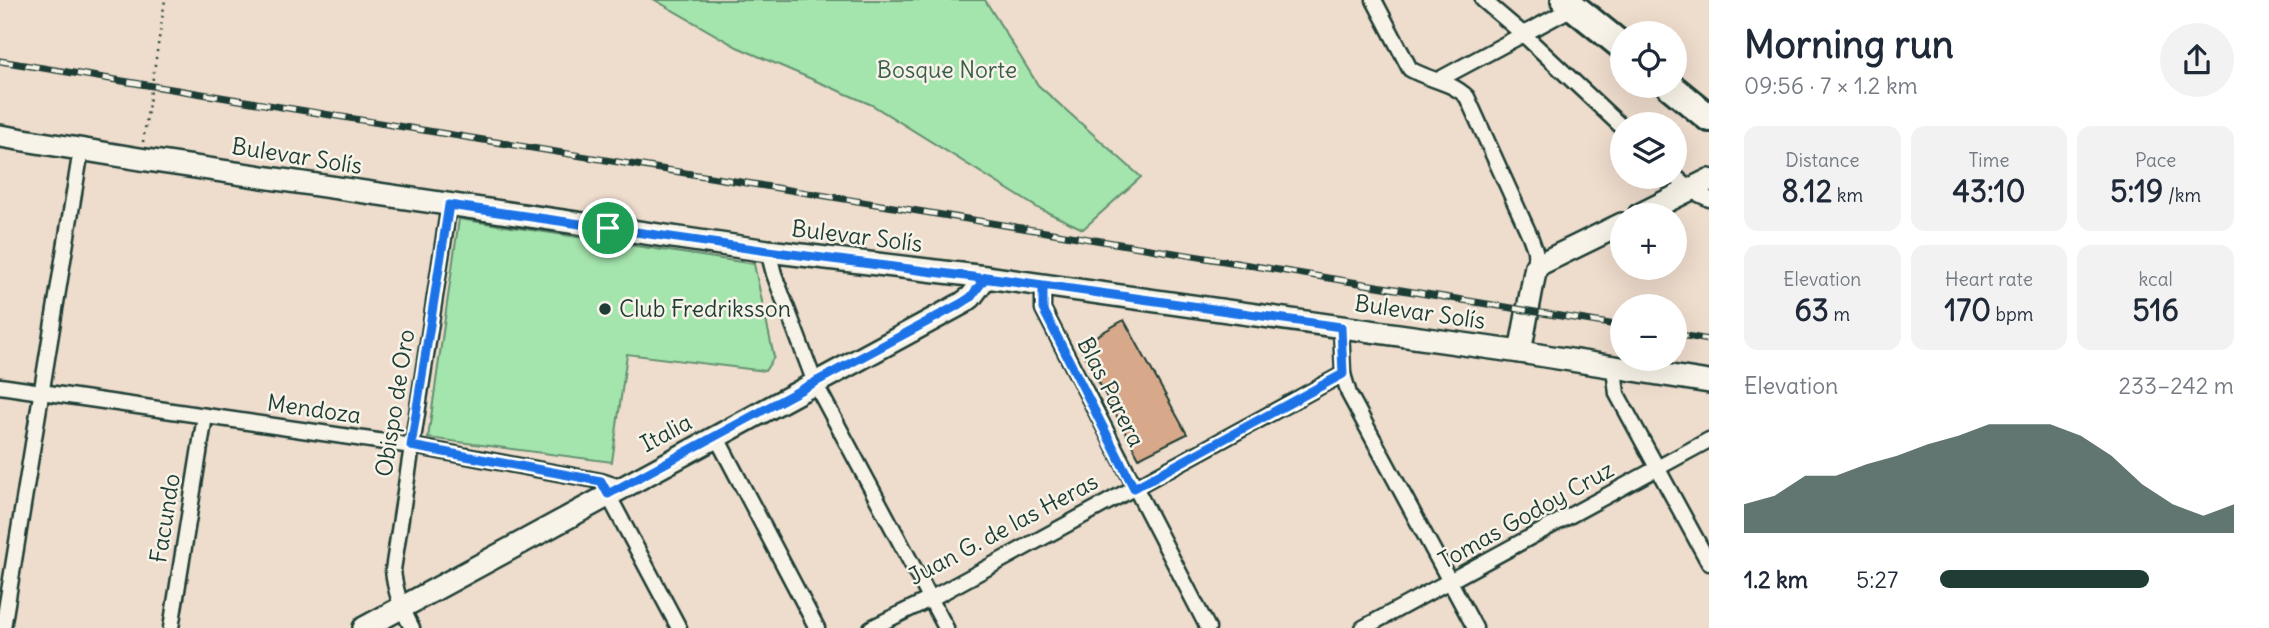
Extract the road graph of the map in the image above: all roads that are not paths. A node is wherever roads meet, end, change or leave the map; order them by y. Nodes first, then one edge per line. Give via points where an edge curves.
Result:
1 (1374, 0) edge
2 (1483, 0) edge
3 (1576, 2) edge
4 (1523, 34) junction
5 (1610, 35) edge
6 (1438, 80) junction
7 (1685, 98) edge
8 (1610, 116) edge
9 (1709, 117) edge
10 (0, 136) edge
11 (81, 149) junction
12 (1709, 180) edge
13 (1691, 189) edge
14 (1663, 203) edge
15 (449, 205) junction
16 (1610, 229) edge
17 (768, 251) junction
18 (1536, 266) junction
19 (986, 277) junction
20 (1043, 286) junction
21 (1341, 327) junction
22 (1520, 352) junction
23 (1610, 367) edge
24 (1614, 371) edge
25 (1634, 371) edge
26 (1343, 374) junction
27 (1709, 382) edge
28 (815, 383) junction
29 (0, 386) edge
30 (42, 392) junction
31 (205, 416) junction
32 (716, 436) junction
33 (1709, 440) edge
34 (411, 446) junction
35 (1659, 468) junction
36 (610, 487) junction
37 (1134, 488) junction
38 (1709, 563) edge
39 (1450, 582) junction
40 (930, 599) junction
41 (401, 608) junction
42 (3, 628) edge
43 (171, 628) edge
44 (364, 628) edge
45 (412, 628) edge
46 (679, 628) edge
47 (817, 628) edge
48 (871, 628) edge
49 (946, 628) edge
50 (1208, 628) edge
51 (1363, 628) edge
52 (1475, 628) edge

1 - 6 street via 1410,69
2 - 4 street
3 - 4 street
3 - 5 highway
4 - 6 street
4 - 8 street
6 - 18 street via 1467,97 1530,236
7 - 9 highway
10 - 11 street, Bulevar Solís
11 - 15 street, Bulevar Solís
11 - 30 street
12 - 13 street
13 - 14 street
15 - 17 street, Bulevar Solís
15 - 34 street, Obispo de Oro
16 - 18 street
17 - 19 street, Bulevar Solís
17 - 28 street
18 - 22 street
19 - 20 street, Bulevar Solís
19 - 28 street, Italia via 962,303
20 - 21 street, Bulevar Solís
20 - 37 street, Blas Parera via 1043,309
21 - 22 street, Bulevar Solís
21 - 26 street
22 - 23 street, Bulevar Solís
24 - 35 street via 1617,394
25 - 27 street, Bulevar Solís
26 - 37 street, Juan G. de las Heras
26 - 39 street via 1349,394
28 - 32 street, Italia
28 - 40 street
29 - 30 street, Mendoza
30 - 31 street, Mendoza
30 - 42 street
31 - 34 street, Mendoza
31 - 43 street, Facundo
32 - 36 street, Italia
32 - 47 street
33 - 35 street, Tomas Godoy Cruz
34 - 36 street, Mendoza
34 - 41 street, Obispo de Oro via 393,570
35 - 38 street
35 - 39 street, Tomas Godoy Cruz
36 - 41 street, Italia
36 - 46 street
37 - 40 street, Juan G. de las Heras
37 - 50 street, Blas Parera
39 - 51 street, Tomas Godoy Cruz
39 - 52 street
40 - 48 street, Juan G. de las Heras
40 - 49 street
41 - 44 street, Italia
41 - 45 street, Obispo de Oro

